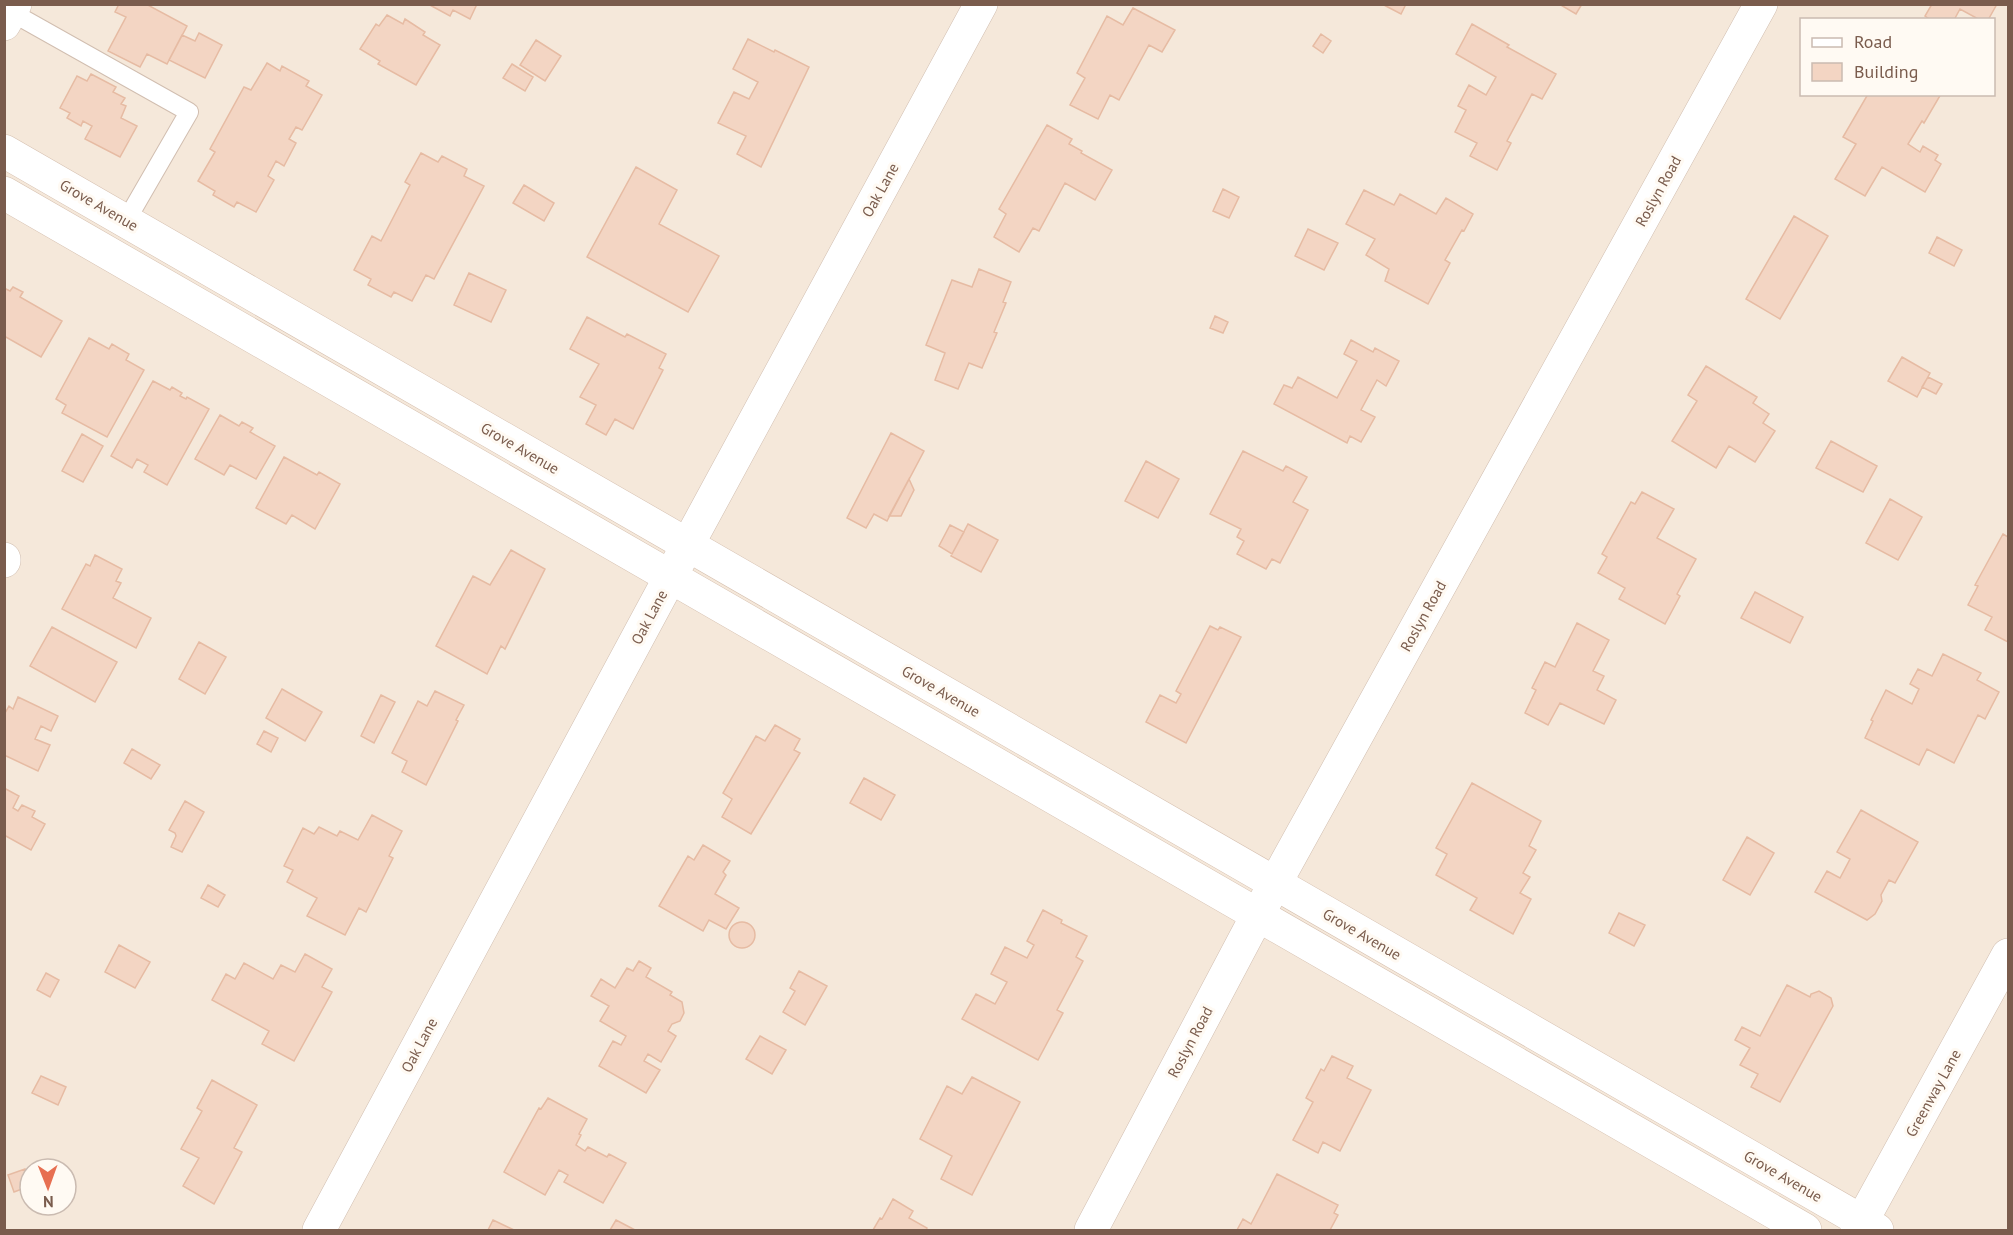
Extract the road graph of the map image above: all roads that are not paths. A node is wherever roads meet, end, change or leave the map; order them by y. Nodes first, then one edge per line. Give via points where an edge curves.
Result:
1 (981, 4) edge
2 (1761, 4) edge
3 (10, 14) edge
4 (4, 151) edge
5 (4, 193) edge
6 (126, 221) junction
7 (688, 544) junction
8 (670, 578) junction
9 (1275, 884) junction
10 (1257, 916) junction
11 (2008, 955) edge
12 (1865, 1228) edge
13 (319, 1230) edge
14 (1091, 1230) edge
15 (1805, 1230) edge

1 - 7 street, Oak Lane
2 - 9 street, Roslyn Road
3 - 6 lane via 189,112
4 - 6 street, Grove Avenue
5 - 8 street
6 - 7 street, Grove Avenue
7 - 8 street, Oak Lane
7 - 9 street, Grove Avenue
8 - 10 street
8 - 13 street, Oak Lane
9 - 10 street, Roslyn Road
9 - 12 street, Grove Avenue
10 - 14 street, Roslyn Road
10 - 15 street
11 - 12 street, Greenway Lane

